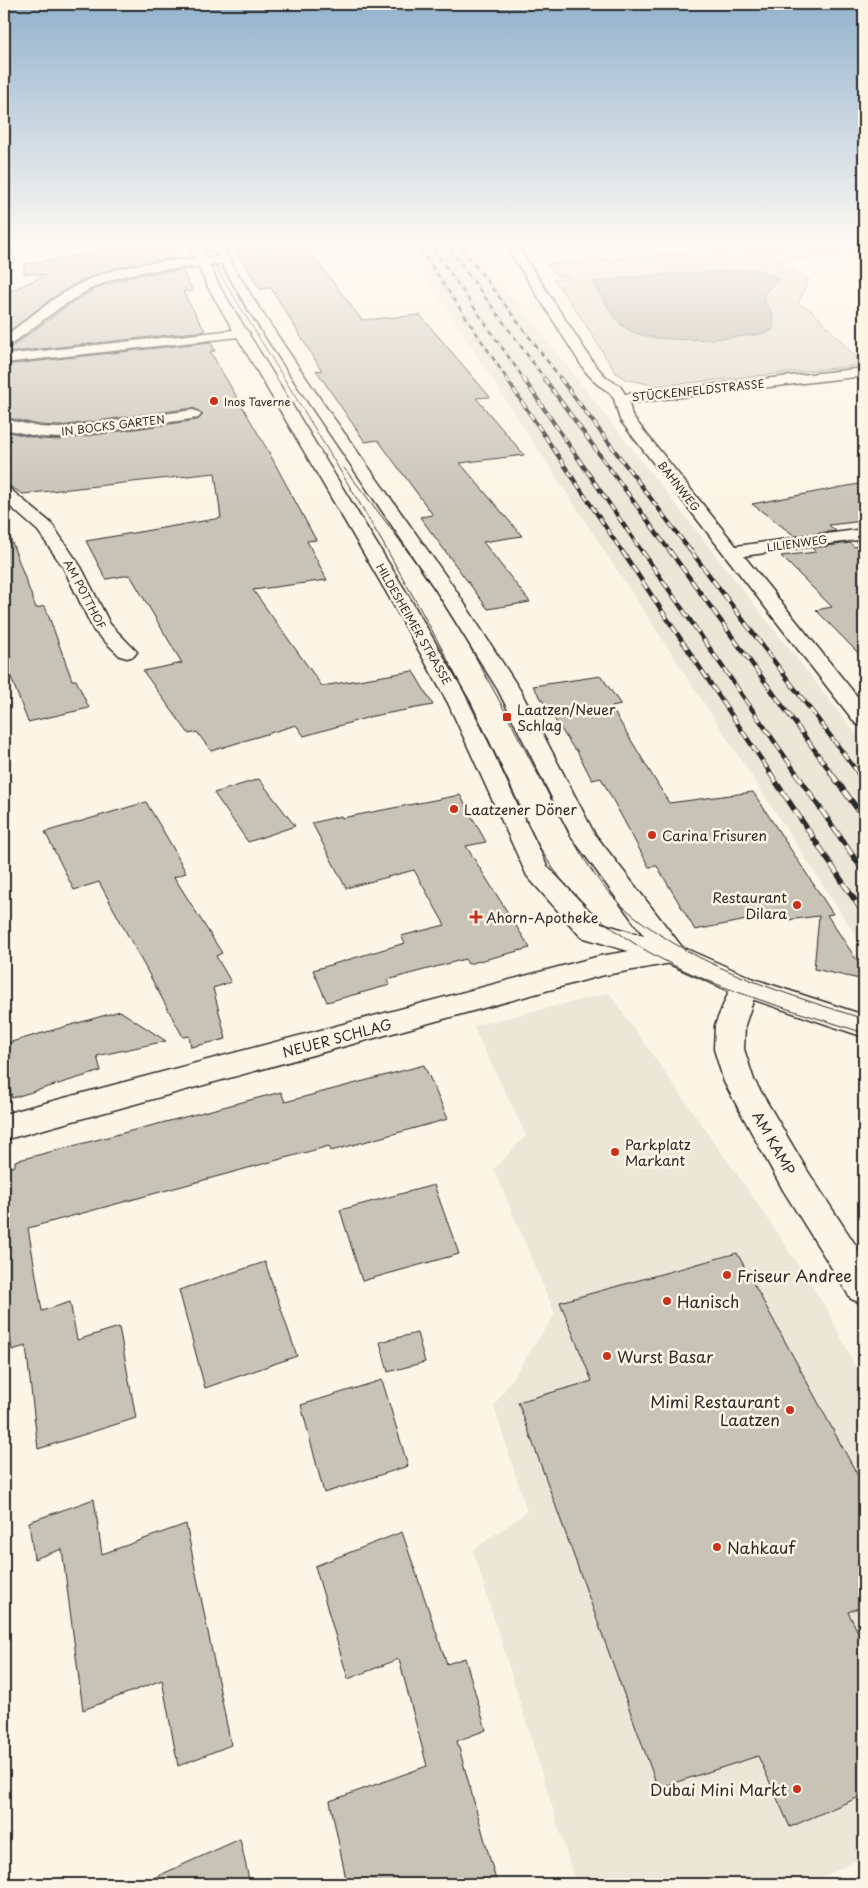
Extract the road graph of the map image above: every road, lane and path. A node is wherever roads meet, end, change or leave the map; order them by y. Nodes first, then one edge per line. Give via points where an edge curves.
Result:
1 (20, 332) edge
2 (270, 332) edge
3 (567, 332) edge
4 (243, 333) joint
5 (4, 343) edge
6 (4, 359) edge
7 (864, 372) edge
8 (621, 399) junction
9 (193, 415) dead end
10 (4, 424) edge
11 (4, 493) edge
12 (864, 534) edge
13 (731, 552) junction
14 (127, 652) dead end
15 (864, 719) edge
16 (672, 954) junction
17 (744, 986) junction
18 (864, 1026) edge
19 (4, 1127) edge
20 (864, 1288) edge

1 - 5 street
2 - 16 street, HILDESHEIMER STRASSE via 317,405 446,589 509,690 583,836
3 - 8 street, BAHNWEG via 590,368 615,389
4 - 6 street
4 - 16 street, HILDESHEIMER STRASSE via 459,703 536,870 591,930
7 - 8 street, STÜCKENFELDSTRASSE
8 - 13 street, BAHNWEG via 625,417
9 - 10 street, IN BOCKS GARTEN via 60,433
11 - 14 street, AM POTTHOF via 45,527 72,567 101,627
12 - 13 street, LILIENWEG
13 - 15 street, BAHNWEG
16 - 17 street, HILDESHEIMER STRASSE
16 - 19 street, NEUER SCHLAG via 600,966
17 - 18 street, HILDESHEIMER STRASSE
17 - 20 street, AM KAMP via 730,1025 729,1048 739,1082 795,1180

